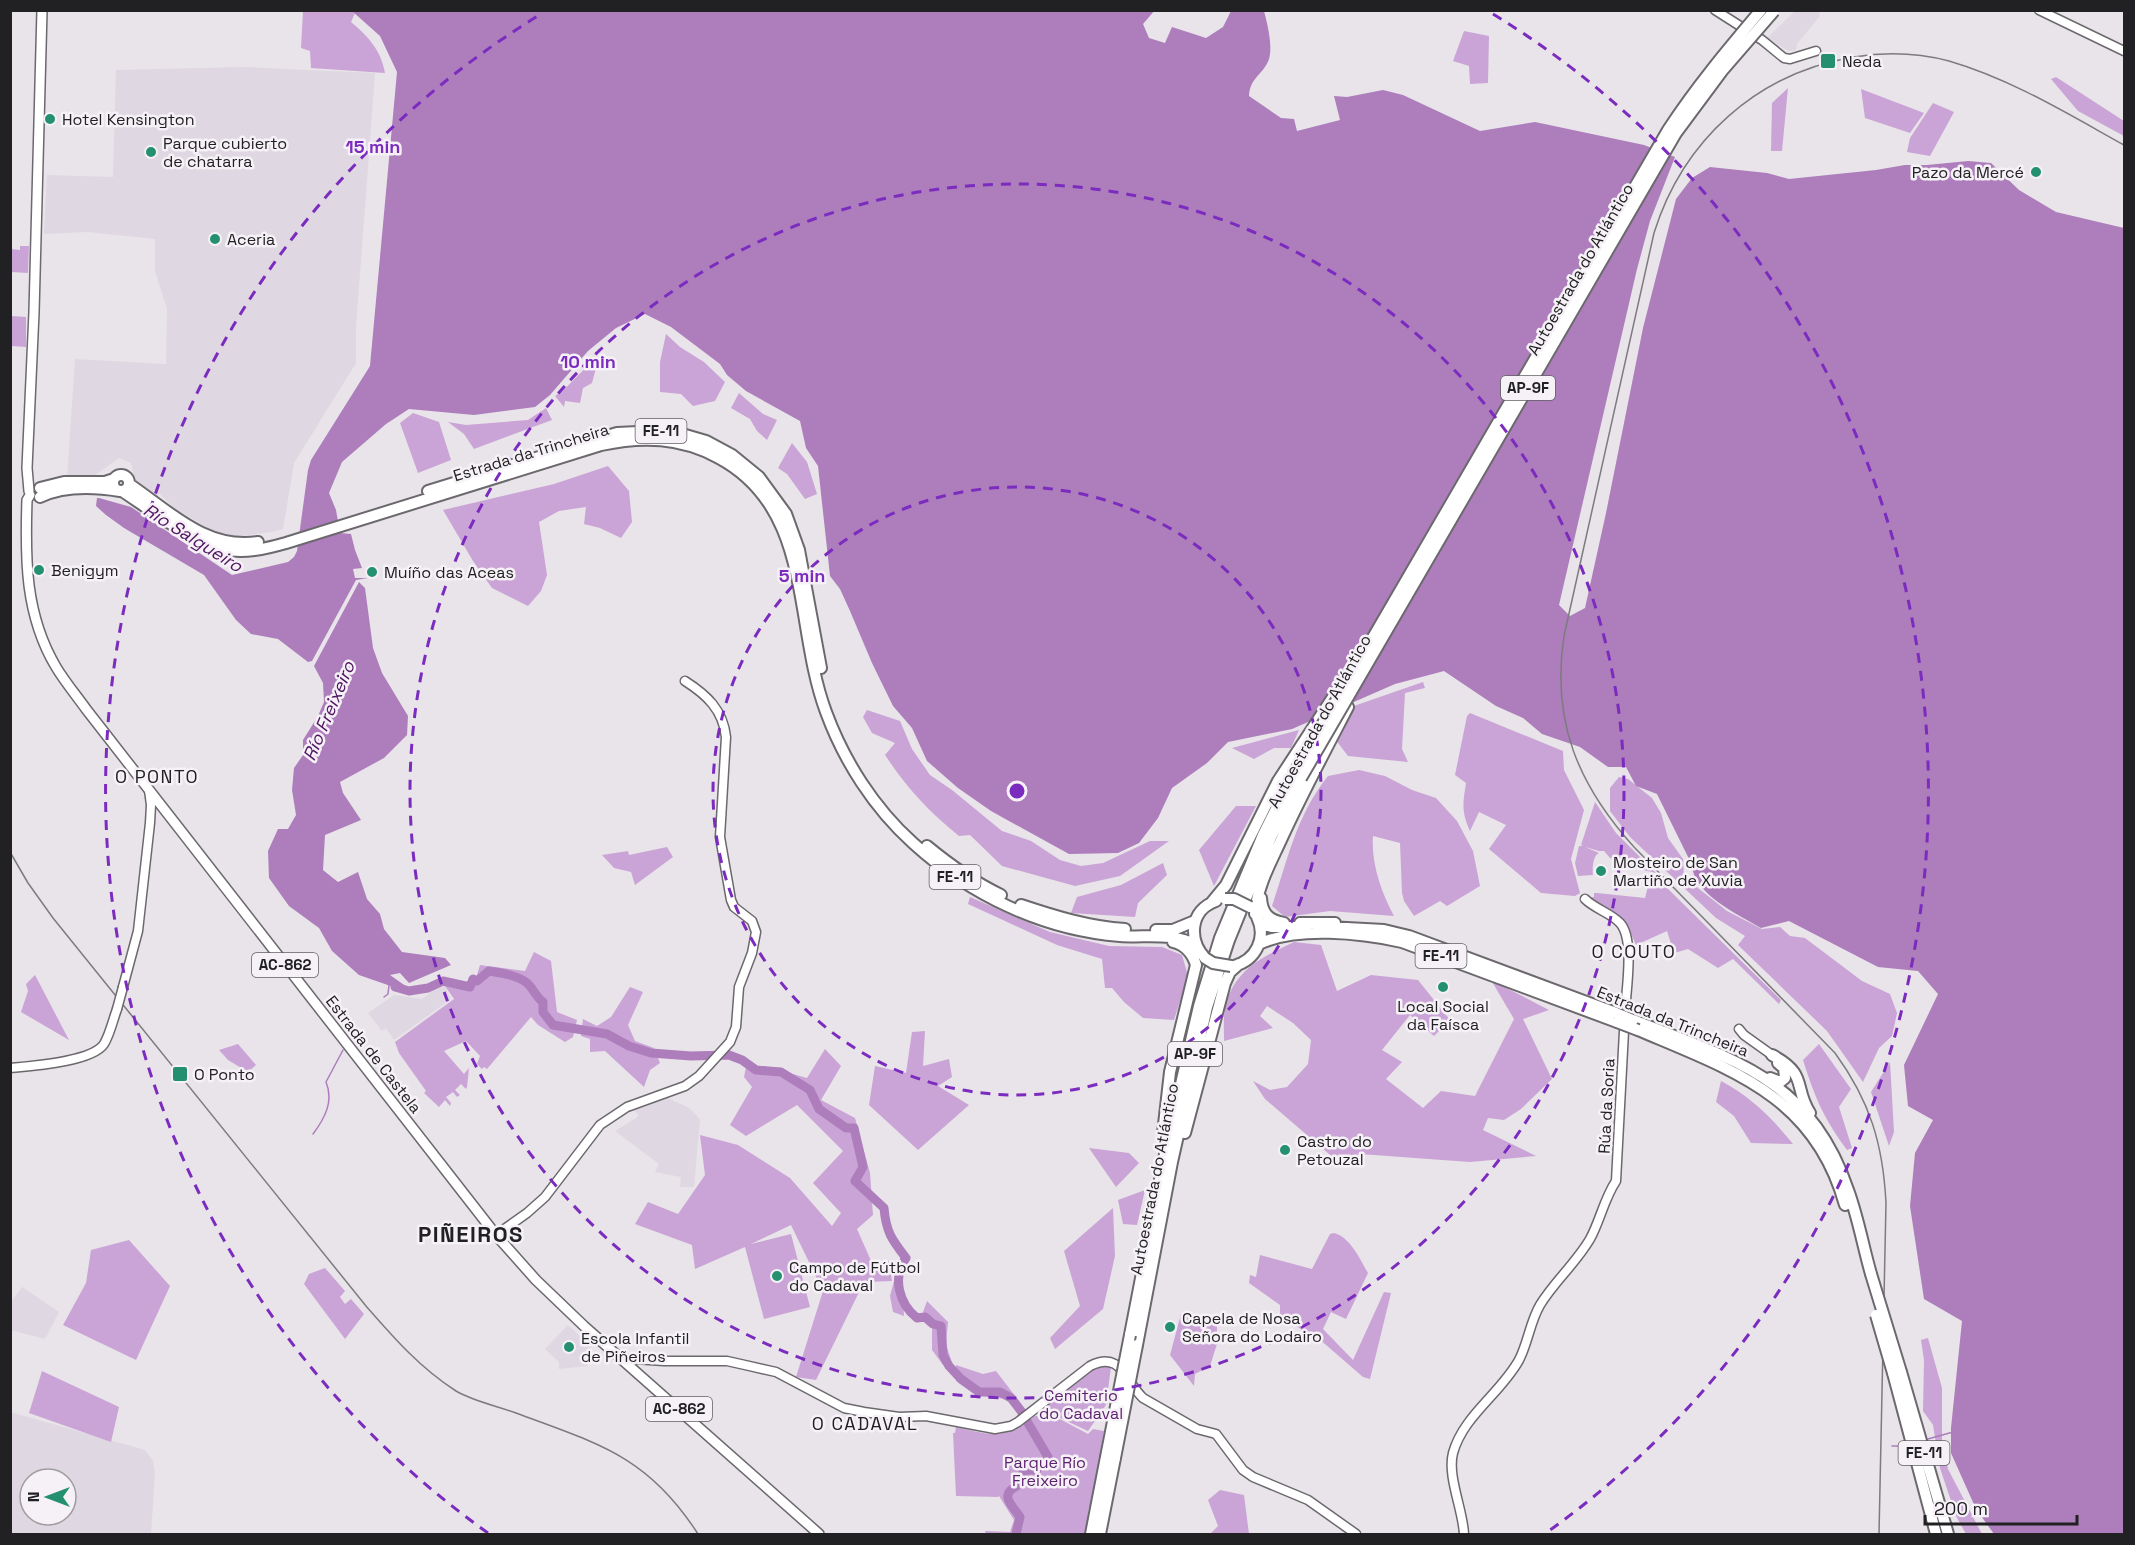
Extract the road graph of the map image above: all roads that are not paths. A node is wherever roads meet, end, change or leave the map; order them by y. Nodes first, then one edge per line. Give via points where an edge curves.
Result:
1 (42, 10) edge
2 (1715, 10) edge
3 (1756, 10) edge
4 (1761, 10) edge
5 (2039, 10) edge
6 (1776, 11) edge
7 (1816, 51) dead end
8 (2124, 51) edge
9 (1683, 107) junction
10 (124, 489) junction
11 (35, 493) junction
12 (358, 517) junction
13 (1390, 606) junction
14 (685, 681) dead end
15 (1301, 778) junction
16 (1299, 801) junction
17 (155, 816) junction
18 (1585, 899) dead end
19 (1212, 902) junction
20 (1255, 914) junction
21 (1195, 921) junction
22 (1052, 923) junction
23 (1409, 936) junction
24 (1259, 944) junction
25 (1200, 951) junction
26 (1235, 965) junction
27 (1187, 1004) junction
28 (1626, 1019) junction
29 (1739, 1029) dead end
30 (1624, 1031) dead end
31 (1772, 1055) junction
32 (10, 1068) edge
33 (1757, 1072) junction
34 (1849, 1191) junction
35 (496, 1235) junction
36 (1153, 1264) junction
37 (1868, 1275) junction
38 (1131, 1329) junction
39 (620, 1358) junction
40 (1897, 1372) junction
41 (1111, 1457) junction
42 (1098, 1522) junction
43 (819, 1534) edge
44 (1091, 1534) edge
45 (1100, 1534) edge
46 (1356, 1534) edge
47 (1464, 1534) edge
48 (1936, 1534) edge
49 (1948, 1534) edge

1 - 11 main road via 28,462
2 - 7 street via 1784,58
3 - 9 highway, bridge
4 - 9 highway, Autoestrada do Atlántico / AP-9F, bridge
5 - 8 street
6 - 15 highway, Autoestrada do Atlántico / AP-9F, bridge via 1722,71 1676,133
9 - 13 highway, Autoestrada do Atlántico / AP-9F, bridge
10 - 11 highway, Estrada da Trincheira / FE-11
10 - 11 highway, Estrada da Trincheira / FE-11 via 127,478 123,475 105,482 64,482
10 - 12 highway, Estrada da Trincheira / FE-11 via 201,542 244,552
11 - 17 main road, Estrada de Castela / AC-862 via 27,500 27,578 44,645 57,669 149,790
12 - 21 highway, Estrada da Trincheira / FE-11 via 616,434 659,431 706,441 732,455 759,477 786,514 799,550 832,708 862,770 916,837 985,887 1052,916 1147,930 1173,930
12 - 22 highway, Estrada da Trincheira / FE-11 via 621,441 680,442 704,449 728,463 754,482 772,506 786,535 825,711 840,745 871,795 911,842 942,869 981,894
13 - 15 highway, Autoestrada do Atlántico / AP-9F, bridge
13 - 19 highway, bridge via 1278,781 1226,885
14 - 35 street via 710,700 724,723 720,845 731,900 752,921 756,932 739,987 736,1027 717,1058 685,1086 627,1107 600,1125 545,1197
15 - 16 highway
15 - 36 highway, Autoestrada do Atlántico / AP-9F via 1271,837 1207,1007
15 - 38 highway, Autoestrada do Atlántico / AP-9F via 1263,835 1220,938 1199,1006 1170,1128
16 - 20 highway via 1259,890
16 - 23 highway, FE-11 via 1261,893 1264,913 1284,923 1345,923
17 - 32 street, bridge via 138,931 104,1044 96,1051 55,1064
17 - 35 main road, Estrada de Castela / AC-862 via 364,1064
18 - 28 street via 1620,923 1626,933
19 - 20 highway, Estrada da Trincheira / FE-11, bridge via 1234,899
19 - 21 highway
20 - 23 highway, Estrada da Trincheira / FE-11 via 1278,928 1344,926
20 - 24 highway via 1261,930
21 - 25 highway via 1193,928
22 - 25 highway, Estrada da Trincheira / FE-11 via 1120,936 1179,938
22 - 27 highway, FE-11 via 1110,939 1182,945 1196,965
23 - 28 highway, Estrada da Trincheira / FE-11
24 - 26 highway, Estrada da Trincheira / FE-11 via 1252,955
24 - 28 highway, Estrada da Trincheira / FE-11 via 1278,936 1374,936 1402,942
25 - 26 highway, Estrada da Trincheira / FE-11, bridge via 1213,963
25 - 27 highway
26 - 36 highway via 1224,984
27 - 38 highway via 1170,1072
28 - 33 highway, Estrada da Trincheira / FE-11
28 - 37 highway, Estrada da Trincheira / FE-11 via 1737,1074 1794,1113 1832,1168
29 - 31 street
30 - 47 street, Rúa da Soria via 1616,1181 1590,1239 1540,1305 1519,1360 1464,1431 1453,1453
31 - 33 highway, FE-11 via 1785,1072 1784,1080
31 - 34 highway, FE-11 via 1796,1074 1805,1105 1841,1162
33 - 34 highway, Estrada da Trincheira / FE-11 via 1801,1108 1833,1153
34 - 37 highway, Estrada da Trincheira / FE-11
35 - 39 main road, Estrada de Castela / AC-862 via 536,1280
36 - 41 highway, Autoestrada do Atlántico / AP-9F, bridge
37 - 40 highway, Estrada da Trincheira / FE-11, bridge
38 - 41 highway, Autoestrada do Atlántico / AP-9F, bridge
39 - 43 main road, Estrada de Castela / AC-862
39 - 46 street via 727,1361 776,1372 844,1408 899,1417 926,1416 995,1429 1018,1422 1090,1366 1111,1362 1143,1398 1197,1428 1216,1434 1243,1470 1308,1500
40 - 48 highway, Estrada da Trincheira / FE-11
40 - 49 highway, Estrada da Trincheira / FE-11
41 - 42 highway, Autoestrada do Atlántico / AP-9F
42 - 44 highway, Autoestrada do Atlántico / AP-9F
42 - 45 highway, Autoestrada do Atlántico / AP-9F

